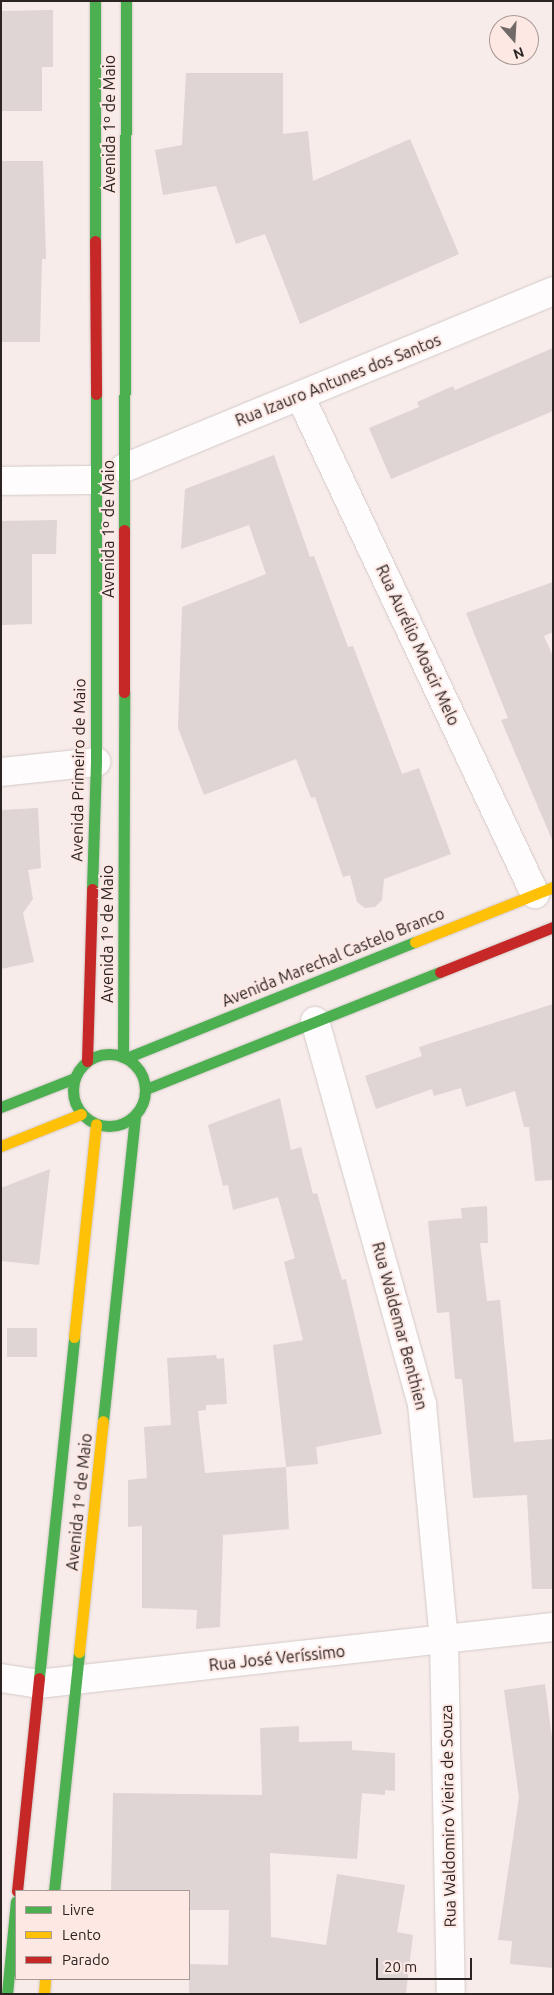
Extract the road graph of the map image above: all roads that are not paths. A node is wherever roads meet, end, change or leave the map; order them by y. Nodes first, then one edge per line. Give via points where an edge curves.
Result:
1 (95, 1) edge
2 (126, 1) edge
3 (553, 292) edge
4 (300, 396) junction
5 (124, 468) junction
6 (96, 480) junction
7 (1, 481) edge
8 (96, 762) junction
9 (1, 772) edge
10 (544, 890) edge
11 (553, 927) edge
12 (315, 1021) junction
13 (124, 1057) junction
14 (87, 1061) junction
15 (74, 1078) junction
16 (146, 1089) junction
17 (1, 1107) edge
18 (81, 1114) junction
19 (135, 1116) junction
20 (96, 1124) junction
21 (1, 1146) edge
22 (553, 1627) edge
23 (444, 1639) junction
24 (1, 1678) edge
25 (76, 1680) junction
26 (38, 1684) junction
27 (17, 1890) edge
28 (54, 1890) edge
29 (15, 1911) edge
30 (45, 1980) edge
31 (7, 1994) edge
32 (44, 1994) edge
33 (451, 1994) edge

1 - 6 main road, Avenida 1º de Maio
2 - 5 main road, Avenida 1º de Maio
3 - 4 street, Rua Izauro Antunes dos Santos
4 - 5 street, Rua Izauro Antunes dos Santos
4 - 10 street, Rua Aurélio Moacir Melo
5 - 13 main road, Avenida 1º de Maio
6 - 7 street
6 - 8 main road, Avenida Primeiro de Maio
8 - 9 street
8 - 14 main road, Avenida Primeiro de Maio
10 - 13 main road, Avenida Marechal Castelo Branco
11 - 12 main road
12 - 16 main road
12 - 23 street, Rua Waldemar Benthien via 422,1404
13 - 14 main road via 98,1055
13 - 16 main road via 139,1069
14 - 15 main road
15 - 17 main road
15 - 18 main road via 73,1097
16 - 19 main road via 141,1108
18 - 20 main road
18 - 21 main road
19 - 20 main road via 117,1126
19 - 25 main road, Avenida 1º de Maio
20 - 26 main road, Avenida 1º de Maio
22 - 23 street, Rua José Veríssimo
23 - 25 street, Rua José Veríssimo
23 - 33 street, Rua Waldomiro Vieira de Souza
24 - 26 street, Rua José Veríssimo
25 - 26 street, Rua José Veríssimo
25 - 28 main road, Avenida 1º de Maio
26 - 27 main road, Avenida 1º de Maio
29 - 31 main road
30 - 32 main road

